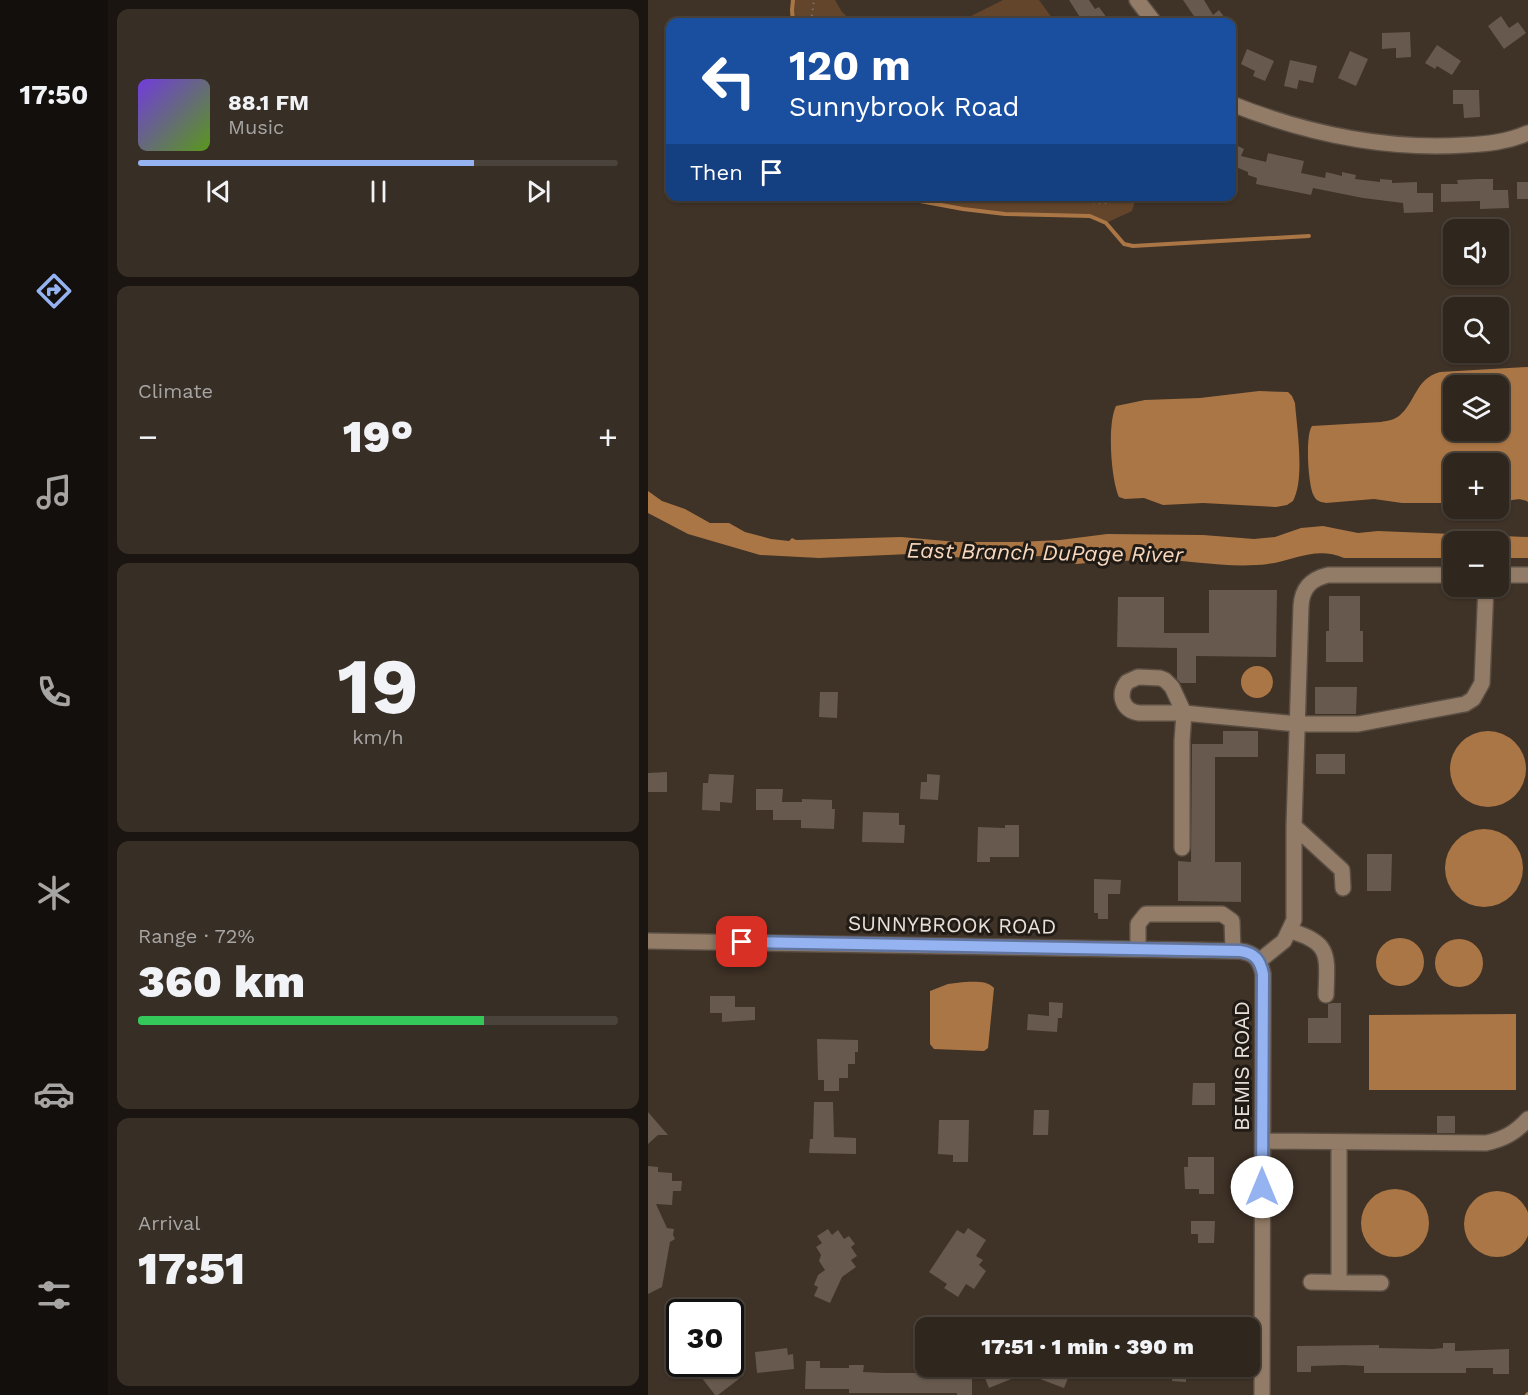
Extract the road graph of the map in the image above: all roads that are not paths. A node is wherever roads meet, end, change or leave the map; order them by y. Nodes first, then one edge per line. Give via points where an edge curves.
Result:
1 (1137, 0) edge
2 (1151, 18) edge
3 (1236, 105) edge
4 (1528, 133) edge
5 (1443, 575) edge
6 (1509, 575) edge
7 (1528, 576) edge
8 (1486, 597) edge
9 (1297, 724) junction
10 (1294, 826) junction
11 (1182, 848) dead end
12 (1343, 888) dead end
13 (1290, 931) junction
14 (648, 941) edge
15 (1138, 949) junction
16 (1233, 951) junction
17 (1257, 958) junction
18 (1326, 995) dead end
19 (1528, 1119) edge
20 (1263, 1141) junction
21 (1339, 1142) junction
22 (1311, 1282) dead end
23 (1338, 1282) junction
24 (1382, 1282) dead end
25 (1262, 1395) edge

1 - 2 street
3 - 4 street via 1311,128 1400,145 1490,144
5 - 9 street via 1328,575 1311,581 1302,597
6 - 7 street
8 - 9 street via 1482,683 1473,699 1456,707 1358,724
9 - 10 street
9 - 11 street via 1184,713
10 - 12 street via 1342,870
10 - 13 street via 1296,909
13 - 17 street via 1284,941
13 - 18 street via 1321,946 1327,963
14 - 15 street, SUNNYBROOK ROAD
15 - 16 street, SUNNYBROOK ROAD
15 - 16 street via 1138,924 1146,914 1222,914 1232,921
16 - 17 street, SUNNYBROOK ROAD
17 - 20 street, BEMIS ROAD via 1263,974
19 - 21 street via 1503,1139 1486,1143
20 - 21 street
20 - 25 street, BEMIS ROAD
21 - 23 street
22 - 23 street
23 - 24 street

